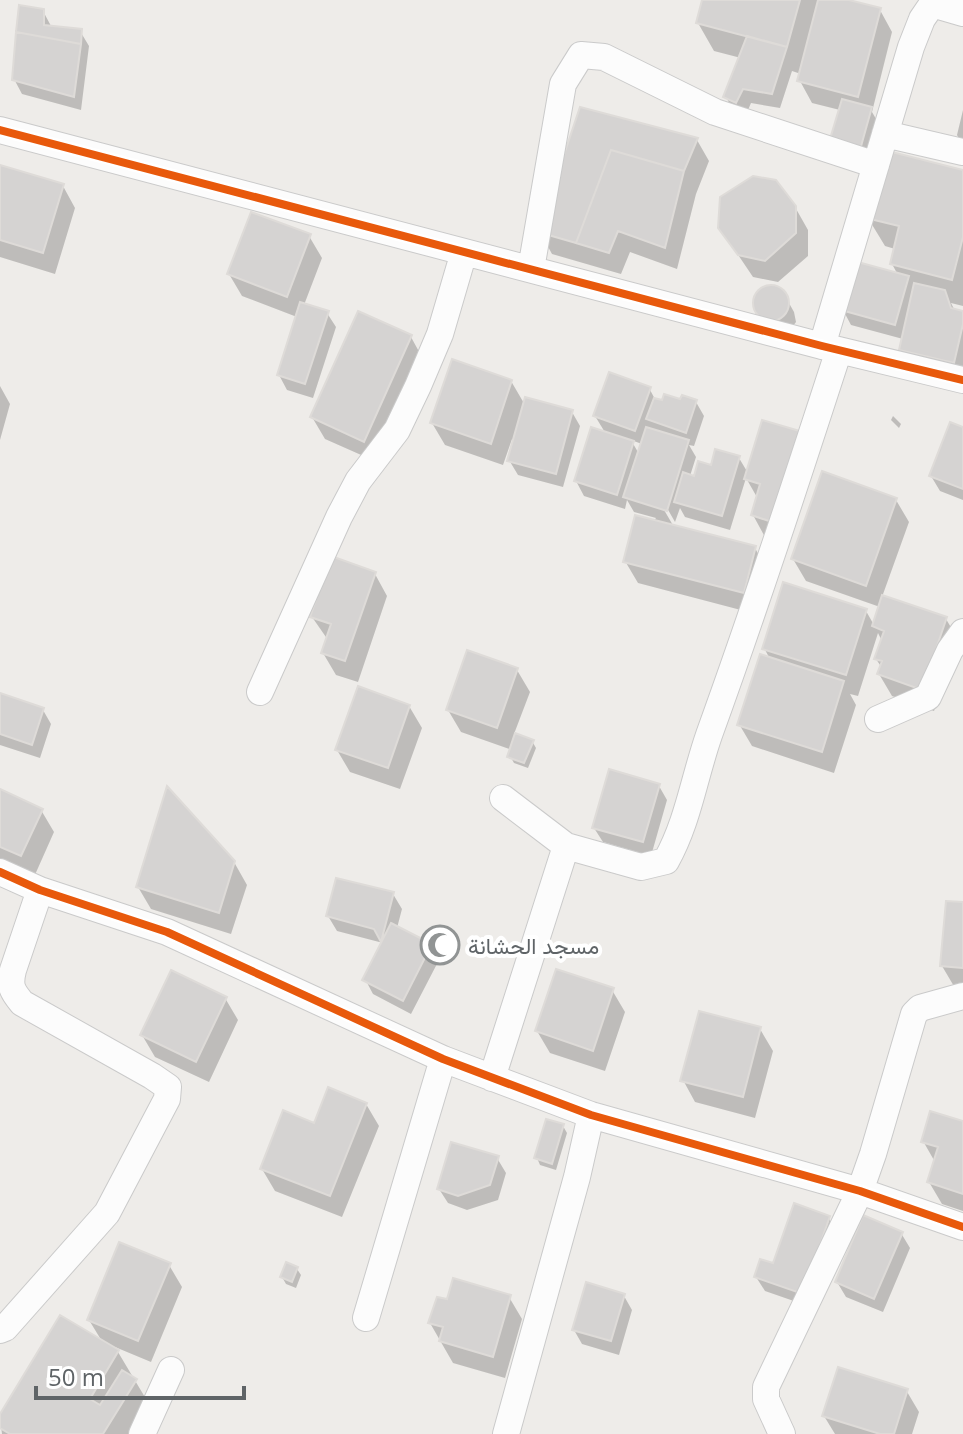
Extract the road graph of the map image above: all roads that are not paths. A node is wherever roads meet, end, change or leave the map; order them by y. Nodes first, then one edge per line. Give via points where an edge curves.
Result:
1 (934, 2) edge
2 (963, 13) edge
3 (0, 130) edge
4 (885, 134) junction
5 (963, 152) edge
6 (876, 165) junction
7 (464, 252) junction
8 (531, 269) junction
9 (831, 348) junction
10 (963, 380) edge
11 (963, 632) edge
12 (260, 692) dead end
13 (878, 719) dead end
14 (503, 798) dead end
15 (566, 846) junction
16 (0, 872) edge
17 (40, 890) junction
18 (963, 996) edge
19 (443, 1059) junction
20 (492, 1078) junction
21 (591, 1115) junction
22 (860, 1191) junction
23 (963, 1227) edge
24 (366, 1318) dead end
25 (0, 1330) edge
26 (171, 1370) dead end
27 (142, 1434) edge
28 (506, 1434) edge
29 (782, 1434) edge

1 - 2 street
1 - 4 street via 911,47
3 - 7 street
4 - 5 street
4 - 6 street
6 - 8 street via 715,112 604,57 581,55 563,84
6 - 9 street
7 - 8 street
7 - 12 street via 418,386 397,430 358,481 339,517
8 - 9 street
9 - 10 street
9 - 15 street via 761,590 705,746 679,838 666,861 641,867
11 - 13 street via 928,697
14 - 15 street
15 - 20 street
16 - 17 street
17 - 19 street via 167,932
17 - 25 street via 13,970 13,992 22,1003 168,1087 167,1099 107,1213
18 - 22 street via 914,1014
19 - 20 street
19 - 24 street
20 - 21 street
21 - 22 street
21 - 28 street
22 - 23 street
22 - 29 street via 766,1387
26 - 27 street

